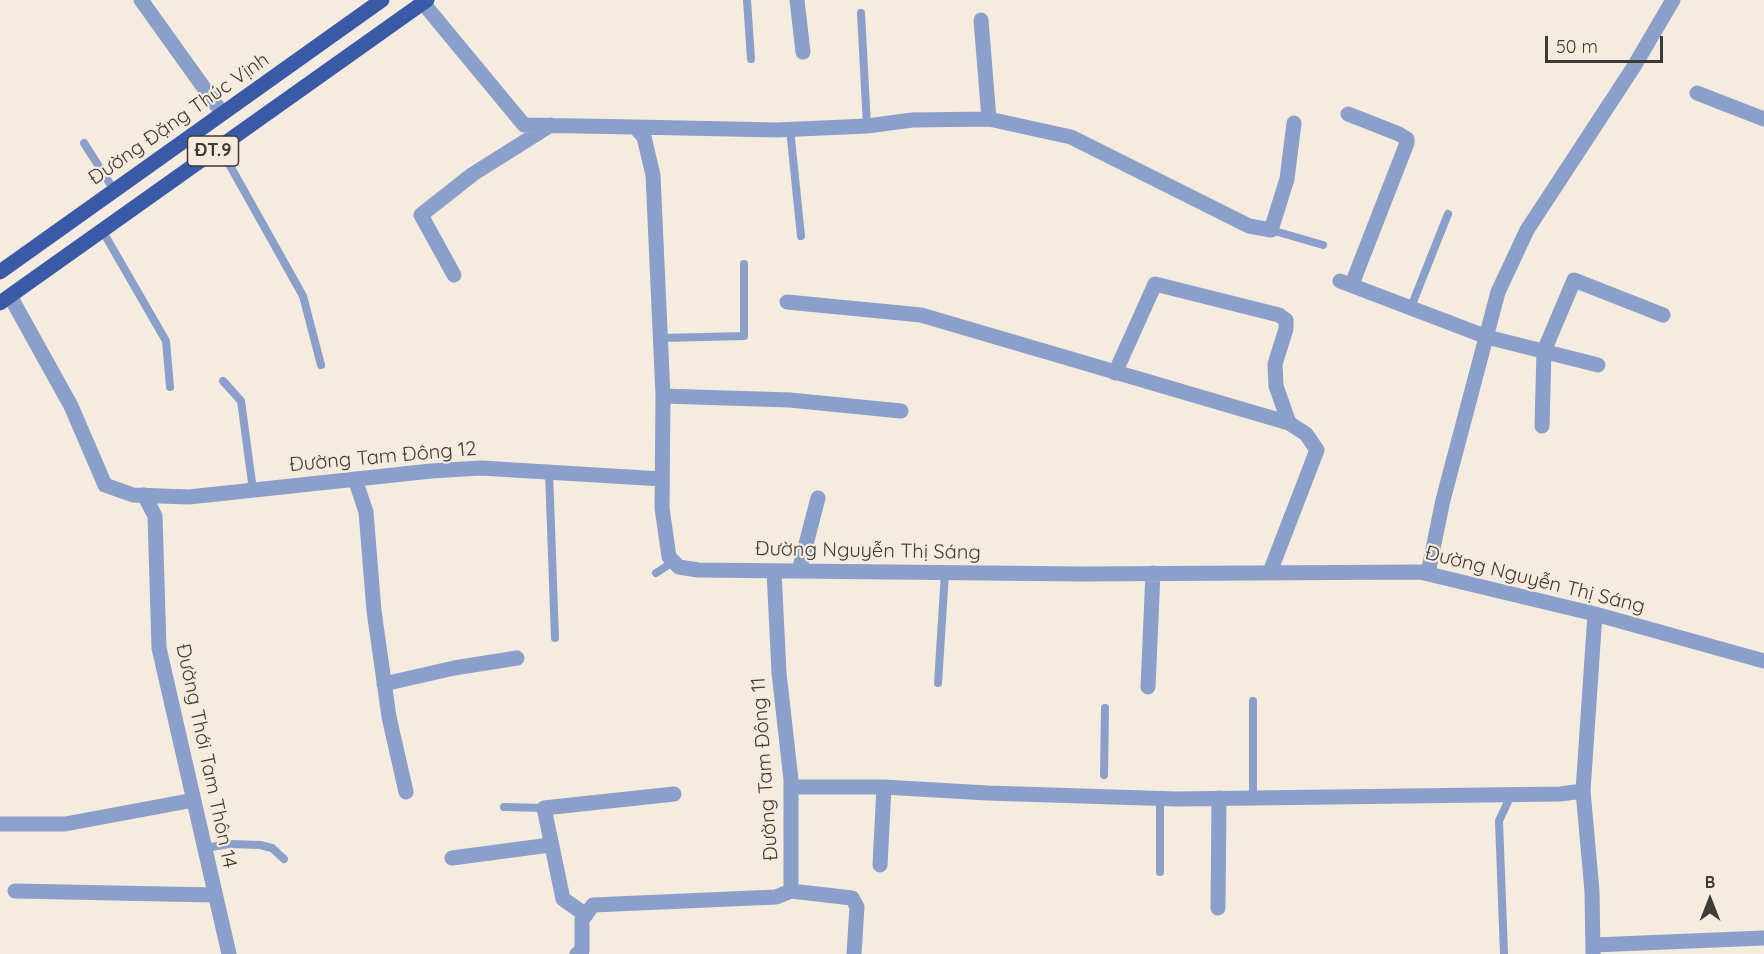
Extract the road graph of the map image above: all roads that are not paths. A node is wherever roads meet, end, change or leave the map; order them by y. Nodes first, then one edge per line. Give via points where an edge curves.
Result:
1 (141, 0) edge
2 (382, 0) edge
3 (747, 0) edge
4 (797, 0) edge
5 (1673, 0) edge
6 (425, 1) edge
7 (861, 13) dead end
8 (981, 20) dead end
9 (802, 52) dead end
10 (751, 59) dead end
11 (1697, 93) dead end
12 (222, 113) junction
13 (1348, 114) dead end
14 (989, 119) junction
15 (1764, 119) edge
16 (1294, 123) dead end
17 (551, 125) junction
18 (867, 126) junction
19 (635, 127) junction
20 (790, 129) junction
21 (84, 143) dead end
22 (219, 146) junction
23 (114, 190) junction
24 (1448, 214) dead end
25 (102, 230) junction
26 (1271, 230) junction
27 (801, 236) dead end
28 (1323, 245) dead end
29 (744, 264) dead end
30 (0, 272) edge
31 (454, 275) dead end
32 (5, 299) edge
33 (787, 302) dead end
34 (1411, 307) junction
35 (1663, 315) dead end
36 (1487, 337) junction
37 (661, 338) junction
38 (1544, 351) junction
39 (321, 365) dead end
40 (1598, 365) dead end
41 (1115, 373) junction
42 (223, 381) dead end
43 (170, 387) dead end
44 (663, 396) junction
45 (901, 411) dead end
46 (1289, 423) junction
47 (1542, 426) dead end
48 (549, 472) junction
49 (662, 478) junction
50 (355, 479) junction
51 (253, 490) junction
52 (144, 495) junction
53 (818, 498) dead end
54 (673, 562) junction
55 (774, 571) junction
56 (799, 571) junction
57 (1270, 572) junction
58 (656, 573) dead end
59 (945, 573) junction
60 (1153, 573) junction
61 (1428, 573) junction
62 (1595, 614) junction
63 (555, 638) dead end
64 (517, 658) dead end
65 (1764, 661) edge
66 (938, 683) dead end
67 (384, 684) junction
68 (1148, 687) dead end
69 (1253, 701) dead end
70 (1105, 708) dead end
71 (1104, 775) dead end
72 (791, 787) junction
73 (884, 787) junction
74 (1583, 791) junction
75 (406, 792) dead end
76 (674, 794) dead end
77 (1511, 795) junction
78 (1253, 797) junction
79 (1160, 798) junction
80 (1220, 798) junction
81 (194, 800) junction
82 (504, 807) dead end
83 (544, 808) junction
84 (0, 825) edge
85 (550, 845) junction
86 (205, 848) junction
87 (452, 858) dead end
88 (284, 859) dead end
89 (880, 865) dead end
90 (1160, 872) dead end
91 (15, 891) dead end
92 (790, 891) junction
93 (215, 895) junction
94 (1218, 908) dead end
95 (586, 915) junction
96 (1764, 938) edge
97 (1593, 949) edge
98 (229, 954) edge
99 (577, 954) edge
100 (854, 954) edge
101 (1504, 954) edge

1 - 12 street
2 - 12 main road, Đường Đặng Thúc Vịnh / ĐT.9
3 - 10 lane
4 - 9 street
5 - 36 street via 1633,69 1527,230 1497,291
6 - 17 street via 524,125
6 - 22 main road, ĐT.9
7 - 18 lane
8 - 14 street
11 - 15 street
12 - 23 main road, Đường Đặng Thúc Vịnh / ĐT.9
13 - 34 street via 1399,134 1407,143 1346,283
14 - 18 street via 912,120
14 - 26 street via 1071,136 1249,226
16 - 26 street via 1287,179
17 - 19 street
17 - 31 street via 473,174 421,215
18 - 20 street
19 - 20 street
19 - 37 street via 644,136 654,175
20 - 27 lane
21 - 23 lane
22 - 25 main road, ĐT.9
22 - 39 lane via 303,296
23 - 30 main road, Đường Đặng Thúc Vịnh / ĐT.9
24 - 34 lane
25 - 32 main road, ĐT.9
25 - 43 lane via 166,341
26 - 28 lane
29 - 37 lane via 744,336
32 - 52 street, Đường Tam Đông 12 via 71,406 105,484
33 - 41 street via 921,315
34 - 36 street
35 - 38 street via 1574,280
36 - 38 street
36 - 61 street via 1443,500
37 - 44 street
38 - 40 street
38 - 47 street
41 - 46 street
41 - 46 street via 1155,284 1279,315 1286,320 1286,329 1275,364 1276,386
42 - 51 lane via 241,401
44 - 45 street via 790,400
44 - 49 street
46 - 57 street via 1306,434 1317,450
48 - 49 street, Đường Tam Đông 12
48 - 50 street, Đường Tam Đông 12 via 481,468
48 - 63 lane
49 - 54 street via 662,508
50 - 51 street, Đường Tam Đông 12
50 - 67 street via 366,512
51 - 52 street, Đường Tam Đông 12 via 189,497
52 - 81 street, Đường Thới Tam Thôn 14 via 155,516 159,648
53 - 56 street
54 - 55 street, Đường Nguyễn Thị Sáng via 698,570
54 - 58 lane
55 - 56 street, Đường Nguyễn Thị Sáng
55 - 72 street, Đường Tam Đông 11 via 779,673
56 - 59 street, Đường Nguyễn Thị Sáng
57 - 60 street, Đường Nguyễn Thị Sáng
57 - 61 street, Đường Nguyễn Thị Sáng
59 - 60 street, Đường Nguyễn Thị Sáng
59 - 66 lane
60 - 68 street
61 - 62 street, Đường Nguyễn Thị Sáng
62 - 65 street, Đường Nguyễn Thị Sáng
62 - 74 street
64 - 67 street
67 - 75 street
69 - 78 lane
70 - 71 lane
72 - 73 street
72 - 92 street, Đường Tam Đông 11
73 - 79 street
73 - 89 street
74 - 77 street
74 - 97 street
76 - 83 street
77 - 78 street
77 - 101 lane via 1499,820
78 - 80 street
79 - 80 street
79 - 90 lane
80 - 94 street
81 - 84 street via 65,825
81 - 86 street, Đường Thới Tam Thôn 14
82 - 83 lane
83 - 85 street
85 - 87 street
85 - 95 street via 563,898
86 - 88 lane via 260,846 272,848
86 - 93 street, Đường Thới Tam Thôn 14
91 - 93 street
92 - 95 street via 776,897 593,905
92 - 100 street via 852,898 856,907
93 - 98 street, Đường Thới Tam Thôn 14
95 - 99 street via 582,920 582,951
96 - 97 street

